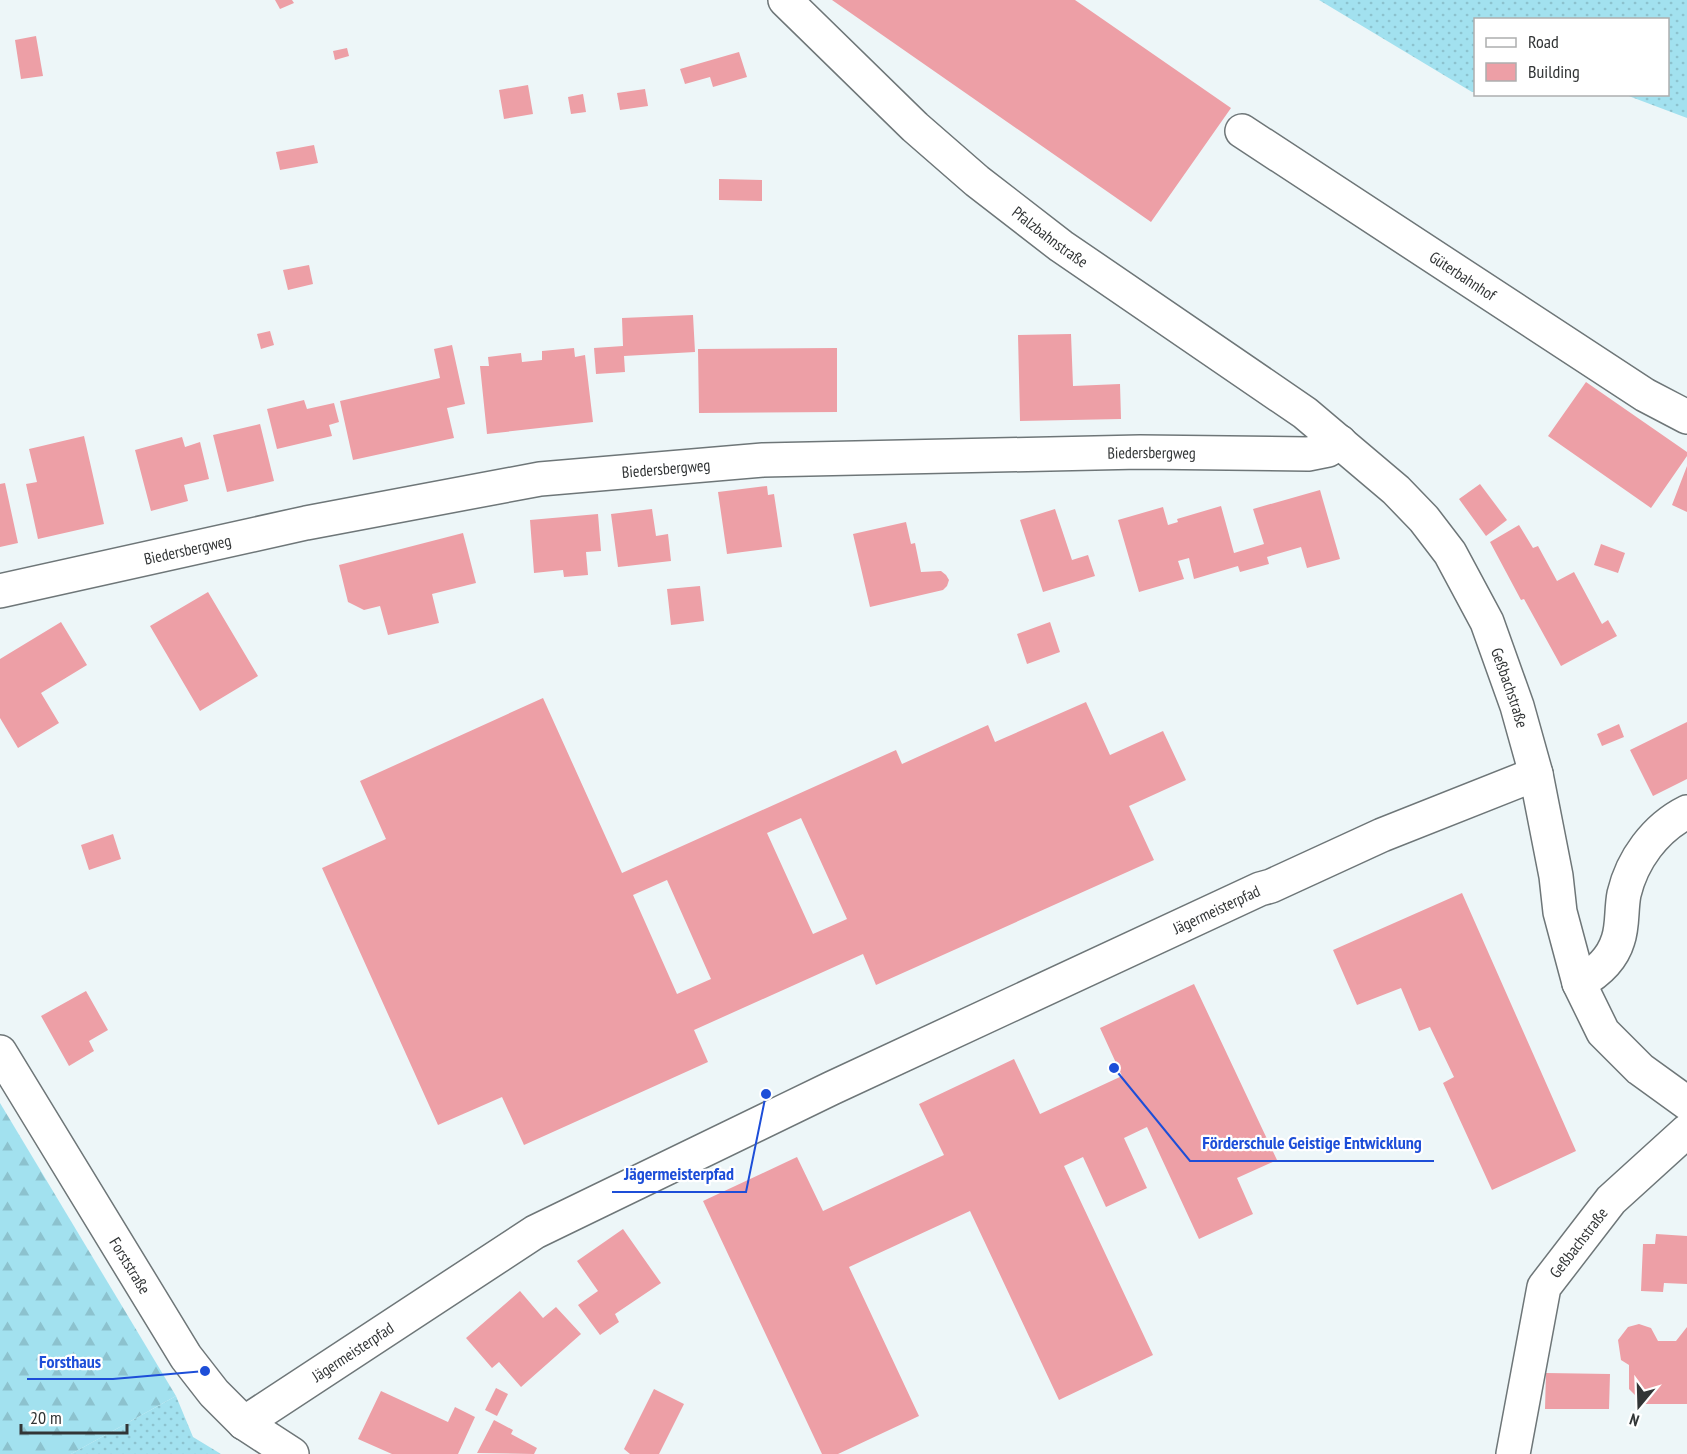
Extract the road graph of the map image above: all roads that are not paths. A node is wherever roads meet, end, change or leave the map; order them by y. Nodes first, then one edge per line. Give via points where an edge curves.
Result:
1 (785, 0) edge
2 (1242, 131) dead end
3 (1687, 417) edge
4 (1340, 442) junction
5 (0, 591) edge
6 (1536, 774) junction
7 (1687, 812) edge
8 (1579, 983) junction
9 (0, 1052) edge
10 (1687, 1103) edge
11 (1687, 1131) edge
12 (244, 1423) junction
13 (292, 1454) edge
14 (1513, 1454) edge

1 - 4 street, Pfalzbahnstraße via 915,127 977,181 1061,246 1305,413
2 - 3 street, Güterbahnhof via 1645,395
4 - 5 street, Biedersbergweg via 1328,450 1308,454 1140,452 763,460 540,479 318,520
4 - 6 street, Geßbachstraße via 1396,490 1450,553 1487,622
6 - 8 street, Geßbachstraße via 1560,912
6 - 12 street, Jägermeisterpfad via 1260,889 832,1088 535,1232
7 - 8 street via 1650,841 1633,867 1624,895 1619,940 1609,959
8 - 10 street, Geßbachstraße via 1603,1032 1640,1069
9 - 12 street, Forststraße via 186,1357
11 - 14 street, Geßbachstraße via 1611,1200 1544,1287
12 - 13 street, Forststraße

